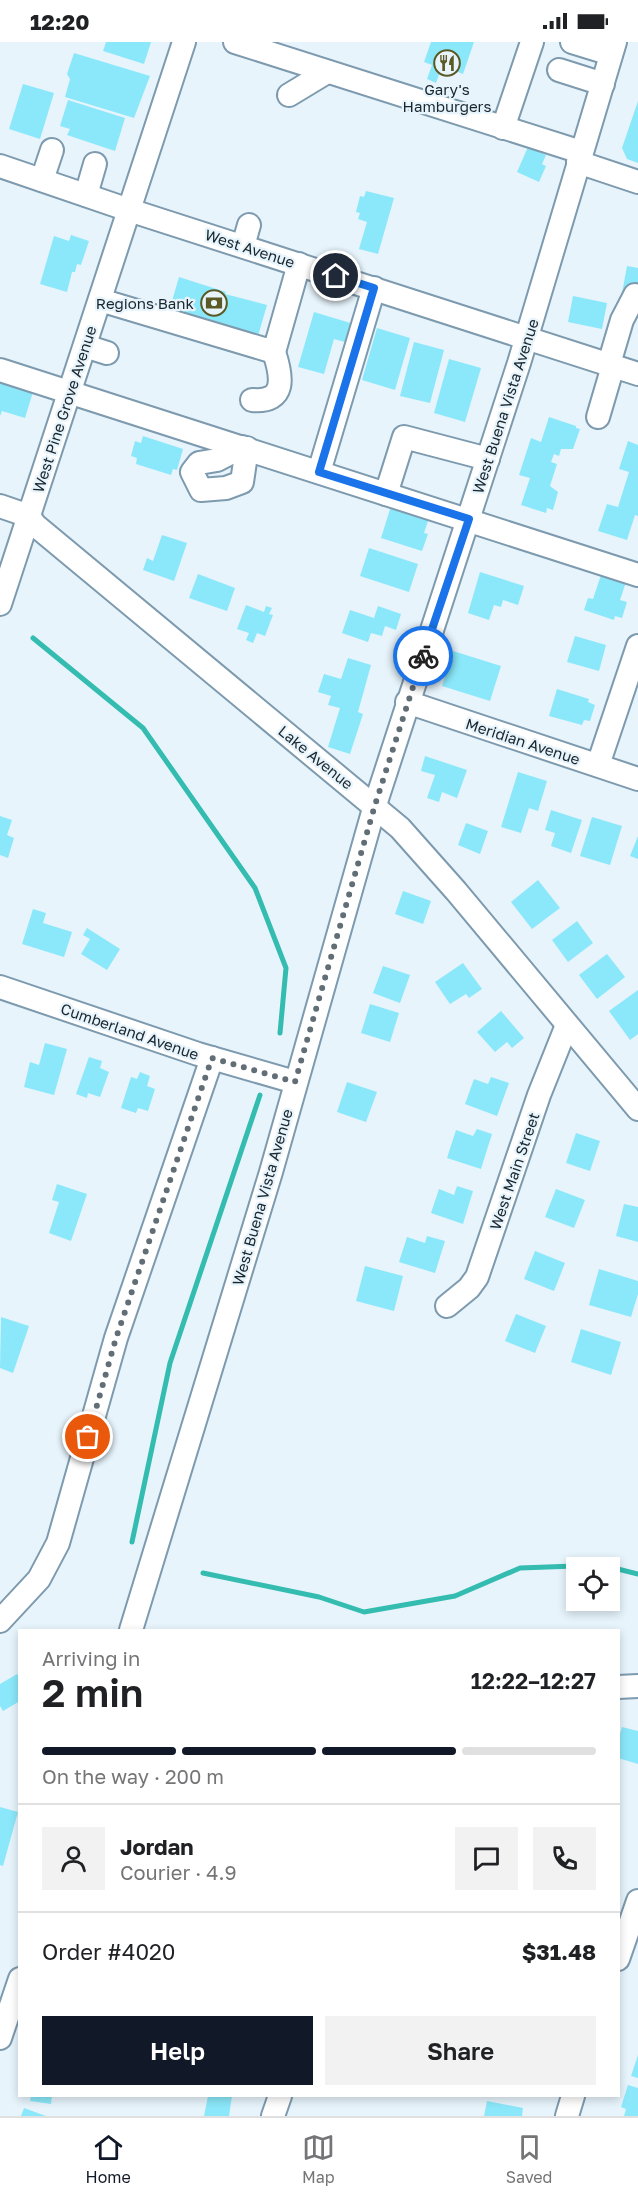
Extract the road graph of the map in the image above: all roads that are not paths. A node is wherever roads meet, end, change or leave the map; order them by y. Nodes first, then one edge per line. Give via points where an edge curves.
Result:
1 (184, 42) edge
2 (235, 42) edge
3 (532, 42) edge
4 (572, 42) edge
5 (613, 48) edge
6 (558, 70) dead end
7 (327, 72) junction
8 (603, 84) junction
9 (289, 95) dead end
10 (503, 128) junction
11 (52, 150) dead end
12 (579, 157) junction
13 (95, 164) dead end
14 (0, 166) edge
15 (42, 180) junction
16 (638, 182) edge
17 (86, 195) junction
18 (129, 210) junction
19 (299, 264) junction
20 (374, 288) junction
21 (635, 295) dead end
22 (100, 300) junction
23 (526, 338) junction
24 (85, 346) junction
25 (274, 352) junction
26 (107, 353) dead end
27 (611, 365) junction
28 (0, 370) edge
29 (638, 374) edge
30 (70, 394) junction
31 (252, 400) dead end
32 (598, 417) dead end
33 (488, 459) junction
34 (319, 472) junction
35 (386, 494) junction
36 (0, 506) edge
37 (29, 516) junction
38 (469, 519) junction
39 (638, 575) edge
40 (0, 604) edge
41 (638, 646) edge
42 (407, 702) junction
43 (598, 765) junction
44 (638, 779) edge
45 (375, 805) junction
46 (0, 987) edge
47 (567, 1025) junction
48 (212, 1058) junction
49 (295, 1082) junction
50 (638, 1109) edge
51 (447, 1306) dead end
52 (0, 1621) edge
53 (131, 1629) edge
54 (638, 1686) edge
55 (620, 1687) edge
56 (638, 1901) edge
57 (620, 1953) edge
58 (18, 1985) edge
59 (0, 2038) edge
60 (280, 2097) edge
61 (573, 2097) edge
62 (273, 2116) edge
63 (567, 2116) edge

1 - 18 street, West Pine Grove Avenue
2 - 7 street
3 - 10 street
4 - 5 street
5 - 8 street, West Buena Vista Avenue
6 - 8 street
7 - 9 street
7 - 10 street
8 - 12 street, West Buena Vista Avenue
10 - 12 street
11 - 15 street
12 - 16 street
12 - 23 street, West Buena Vista Avenue via 556,206
13 - 17 street
14 - 15 street, West Avenue
15 - 17 street, West Avenue
17 - 18 street, West Avenue
18 - 19 street, West Avenue via 246,236
18 - 22 street, West Pine Grove Avenue
19 - 20 street, West Avenue
19 - 25 street
20 - 23 street, West Avenue
20 - 34 street
21 - 27 street via 622,320
22 - 24 street, West Pine Grove Avenue
22 - 25 street
23 - 27 street, West Avenue
23 - 33 street, West Buena Vista Avenue
24 - 26 street
24 - 30 street, West Pine Grove Avenue
25 - 31 street via 281,374 279,389 264,401
27 - 29 street, West Avenue
27 - 32 street
28 - 30 street
30 - 34 street via 91,397
30 - 37 street, West Pine Grove Avenue
33 - 35 street via 404,437
33 - 38 street, West Buena Vista Avenue
34 - 35 street
35 - 38 street
36 - 37 street, Lake Avenue
37 - 40 street, West Pine Grove Avenue
37 - 45 street, Lake Avenue via 173,641
38 - 39 street
38 - 42 street, West Buena Vista Avenue
41 - 43 street
42 - 43 street, Meridian Avenue
42 - 45 street, West Buena Vista Avenue
43 - 44 street, Meridian Avenue
45 - 47 street, Lake Avenue via 456,891
45 - 49 street, West Buena Vista Avenue
46 - 48 street, Cumberland Avenue
47 - 50 street, Lake Avenue
47 - 51 street, West Main Street via 477,1277
48 - 49 street, Cumberland Avenue
48 - 52 street via 116,1338 58,1543 39,1579
49 - 53 street, West Buena Vista Avenue
54 - 55 street
56 - 57 street
58 - 59 street
60 - 62 street
61 - 63 street

